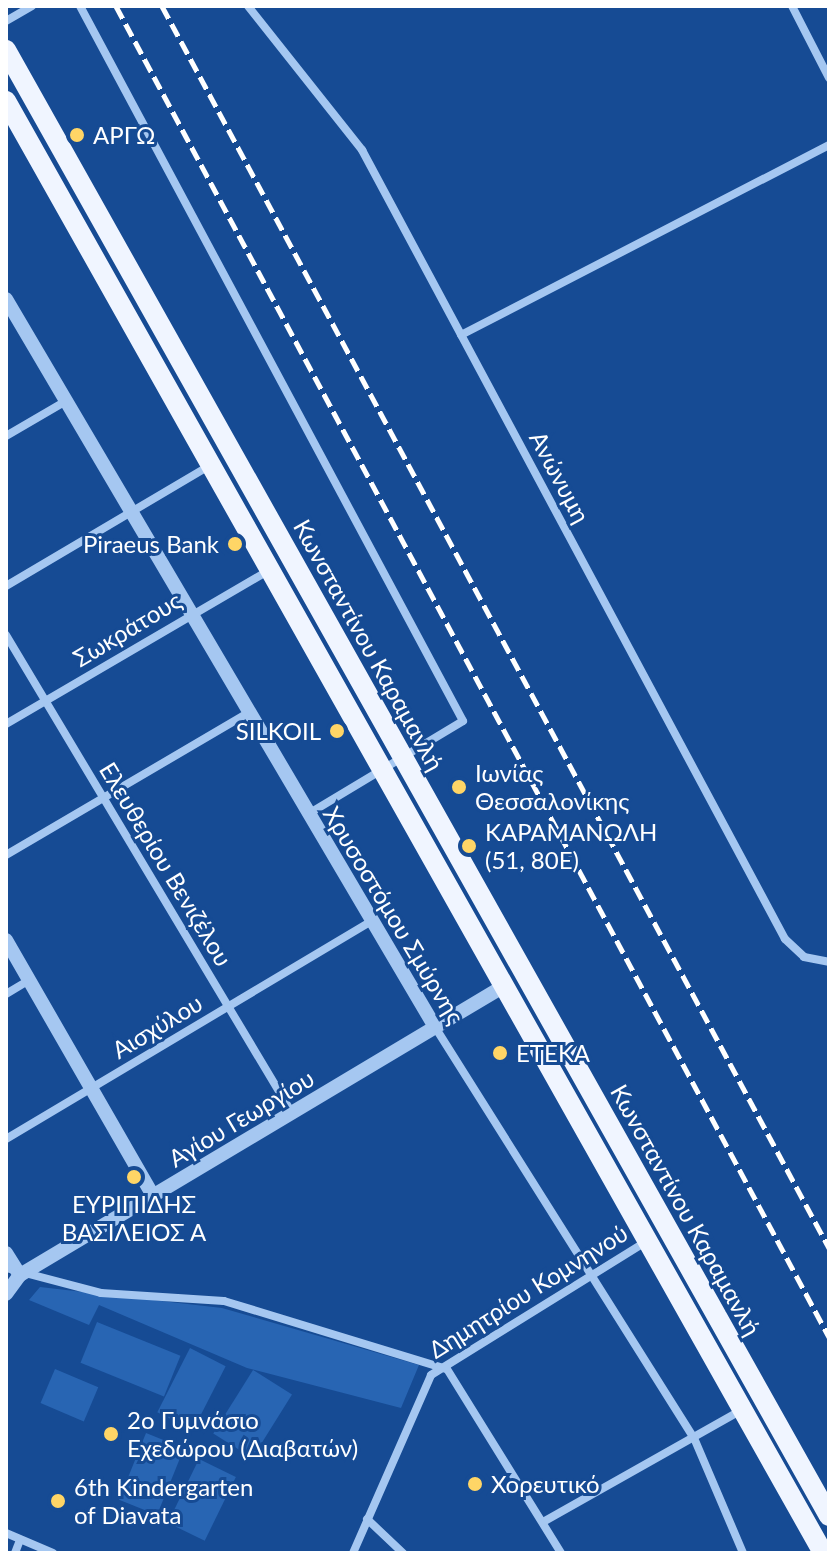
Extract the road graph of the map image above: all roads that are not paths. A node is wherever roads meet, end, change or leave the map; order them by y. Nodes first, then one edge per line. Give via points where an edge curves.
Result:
1 (32, 6) edge
2 (80, 6) edge
3 (248, 6) edge
4 (792, 6) edge
5 (6, 21) edge
6 (6, 50) edge
7 (829, 78) edge
8 (6, 101) edge
9 (829, 145) edge
10 (6, 299) edge
11 (461, 335) junction
12 (66, 401) junction
13 (6, 436) edge
14 (211, 465) junction
15 (131, 513) junction
16 (270, 570) junction
17 (6, 586) edge
18 (190, 614) junction
19 (6, 635) edge
20 (45, 700) junction
21 (248, 713) junction
22 (6, 724) edge
23 (403, 758) junction
24 (383, 769) junction
25 (103, 798) junction
26 (307, 815) junction
27 (6, 855) edge
28 (370, 922) junction
29 (6, 940) edge
30 (829, 962) edge
31 (30, 979) junction
32 (504, 986) junction
33 (6, 994) edge
34 (228, 1006) junction
35 (435, 1027) junction
36 (90, 1089) junction
37 (292, 1113) junction
38 (6, 1139) edge
39 (153, 1196) junction
40 (648, 1241) junction
41 (6, 1253) edge
42 (6, 1268) edge
43 (20, 1275) junction
44 (590, 1275) junction
45 (6, 1294) edge
46 (447, 1369) junction
47 (742, 1409) junction
48 (694, 1438) junction
49 (829, 1516) edge
50 (367, 1519) junction
51 (543, 1522) junction
52 (6, 1533) edge
53 (20, 1540) junction
54 (15, 1553) edge
55 (53, 1553) edge
56 (353, 1553) edge
57 (403, 1553) edge
58 (561, 1553) edge
59 (743, 1553) edge
60 (823, 1553) edge

1 - 5 street
2 - 23 street via 463,721
3 - 11 street, Ανώνυμη via 362,150
4 - 7 street
6 - 23 main road, Κωνσταντίνου Καραμανλή
8 - 14 main road, Κωνσταντίνου Καραμανλή
9 - 11 street
10 - 12 street, Χρυσοστόμου Σμύρνης
11 - 30 street, Ανώνυμη via 785,939 804,957
12 - 13 street
12 - 15 street, Χρυσοστόμου Σμύρνης
14 - 15 street
14 - 16 main road, Κωνσταντίνου Καραμανλή
15 - 17 street
15 - 18 street, Χρυσοστόμου Σμύρνης
16 - 18 street, Σωκράτους
16 - 24 main road, Κωνσταντίνου Καραμανλή
18 - 20 street, Σωκράτους
18 - 21 street, Χρυσοστόμου Σμύρνης
19 - 20 street, Ελευθερίου Βενιζέλου
20 - 22 street, Σωκράτους
20 - 25 street, Ελευθερίου Βενιζέλου
21 - 25 street
21 - 26 street, Χρυσοστόμου Σμύρνης
23 - 24 street
23 - 49 main road, Κωνσταντίνου Καραμανλή
24 - 26 street
24 - 32 main road, Κωνσταντίνου Καραμανλή
25 - 27 street
25 - 34 street, Ελευθερίου Βενιζέλου
26 - 28 street, Χρυσοστόμου Σμύρνης
28 - 34 street, Αισχύλου
28 - 35 street, Χρυσοστόμου Σμύρνης
29 - 31 street
31 - 33 street
31 - 36 street
32 - 35 street, Αγίου Γεωργίου
32 - 40 main road, Κωνσταντίνου Καραμανλή
34 - 36 street, Αισχύλου
34 - 37 street, Ελευθερίου Βενιζέλου
35 - 37 street, Αγίου Γεωργίου
35 - 44 street, Χρυσοστόμου Σμύρνης
36 - 38 street, Αισχύλου
36 - 39 street
37 - 39 street, Αγίου Γεωργίου
39 - 43 street, Αγίου Γεωργίου
40 - 44 street, Δημητρίου Κομνηνού
40 - 47 main road, Κωνσταντίνου Καραμανλή
41 - 43 street
42 - 43 street
43 - 45 street, Αγίου Γεωργίου
43 - 46 street via 101,1293 224,1301
44 - 46 street, Δημητρίου Κομνηνού
44 - 48 street, Χρυσοστόμου Σμύρνης
46 - 50 street, Δημητρίου Κομνηνού via 431,1375
46 - 51 street
47 - 48 street
47 - 60 main road, Κωνσταντίνου Καραμανλή
48 - 51 street
48 - 59 street, Χρυσοστόμου Σμύρνης
50 - 56 street, Δημητρίου Κομνηνού
50 - 57 street
51 - 58 street
52 - 53 street
53 - 54 street
53 - 55 street

